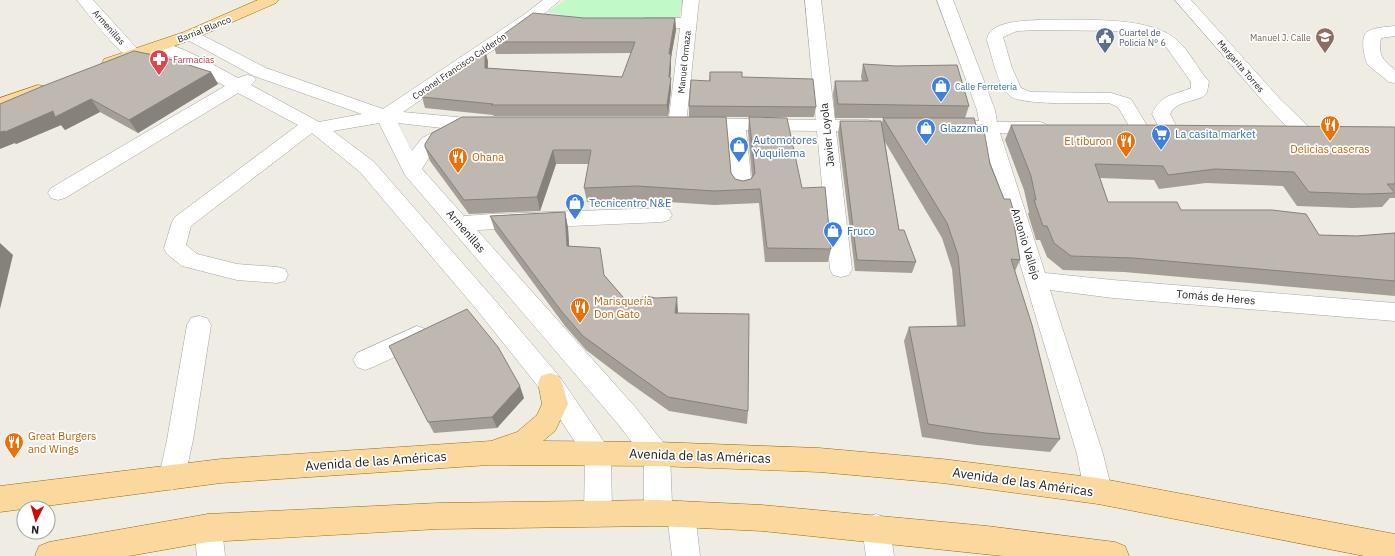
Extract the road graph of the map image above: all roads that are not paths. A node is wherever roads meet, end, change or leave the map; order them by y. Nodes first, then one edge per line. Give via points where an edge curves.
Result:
1 (85, 0) edge
2 (271, 0) edge
3 (552, 0) edge
4 (691, 0) edge
5 (813, 0) edge
6 (945, 0) edge
7 (1182, 0) edge
8 (531, 17) junction
9 (554, 19) edge
10 (633, 23) edge
11 (688, 23) junction
12 (1395, 31) edge
13 (190, 35) junction
14 (159, 46) junction
15 (134, 54) junction
16 (97, 68) edge
17 (260, 72) junction
18 (1395, 78) edge
19 (52, 84) edge
20 (236, 86) junction
21 (1125, 103) junction
22 (0, 104) edge
23 (1164, 105) junction
24 (385, 116) junction
25 (463, 124) junction
26 (503, 124) edge
27 (736, 124) junction
28 (825, 125) junction
29 (314, 126) junction
30 (888, 126) edge
31 (935, 127) edge
32 (989, 128) junction
33 (1053, 128) edge
34 (1116, 128) edge
35 (1140, 129) junction
36 (1278, 130) edge
37 (412, 170) junction
38 (742, 187) edge
39 (58, 193) dead end
40 (662, 215) dead end
41 (460, 224) junction
42 (841, 269) dead end
43 (277, 275) dead end
44 (1036, 280) junction
45 (486, 304) junction
46 (1395, 312) edge
47 (464, 314) edge
48 (199, 325) dead end
49 (436, 327) edge
50 (365, 360) dead end
51 (550, 383) junction
52 (488, 453) junction
53 (598, 454) junction
54 (657, 454) junction
55 (172, 477) junction
56 (1098, 492) junction
57 (0, 499) edge
58 (598, 514) junction
59 (670, 514) junction
60 (208, 528) junction
61 (876, 528) junction
62 (1395, 548) edge
63 (49, 556) edge
64 (211, 556) edge
65 (686, 556) edge
66 (880, 556) edge
67 (1115, 556) edge

1 - 15 street, Armenillas
2 - 13 main road, Barrial Blanco
3 - 8 street, Coronel Francisco Calderón
4 - 11 street, Manuel Ormaza
5 - 28 street, Javier Loyola
6 - 32 street, Antonio Vallejo via 986,110
7 - 36 street, Margarita Torres via 1274,103 1309,130
8 - 9 street
8 - 24 street, Coronel Francisco Calderón
10 - 11 street
11 - 27 street, Manuel Ormaza via 669,125
12 - 18 street via 1373,35 1371,46 1374,61
13 - 14 main road, Barrial Blanco
13 - 17 street
14 - 15 main road, Barrial Blanco
14 - 20 street via 183,56
15 - 16 main road, Barrial Blanco
17 - 20 street
17 - 24 street
19 - 22 main road
20 - 29 street
20 - 39 street
21 - 23 street
21 - 23 street via 1111,98 1020,95 1014,91 995,34 1014,26 1046,25 1117,26 1159,36 1173,45 1200,82 1199,91 1168,101
21 - 35 street
23 - 35 street via 1161,114 1177,129
24 - 25 street
24 - 29 street
24 - 37 street, Armenillas
25 - 26 street
25 - 37 street via 429,142
27 - 28 street
27 - 38 street
28 - 30 street
28 - 42 street, Javier Loyola
29 - 43 street via 182,222 175,248 190,260 237,272
29 - 45 street via 367,167
31 - 32 street
32 - 33 street
32 - 44 street, Antonio Vallejo
34 - 35 street
37 - 41 street, Armenillas
40 - 41 street
41 - 54 street, Armenillas
44 - 46 street, Tomás de Heres via 1113,289
44 - 56 street, Antonio Vallejo via 1090,454
45 - 47 street
45 - 51 street
48 - 55 street
49 - 50 street
51 - 52 main road via 555,404 546,423 524,441
51 - 53 street
52 - 53 main road, Avenida de las Américas
52 - 55 main road, Avenida de las Américas via 221,471
53 - 54 main road, Avenida de las Américas
53 - 58 street
54 - 56 main road, Avenida de las Américas via 827,461 942,471
54 - 59 street
55 - 57 main road, Avenida de las Américas
56 - 62 main road, Avenida de las Américas
58 - 59 main road
58 - 60 main road via 438,516
59 - 61 main road via 762,518
59 - 65 street
60 - 63 main road
60 - 64 street
61 - 66 street
61 - 67 main road

